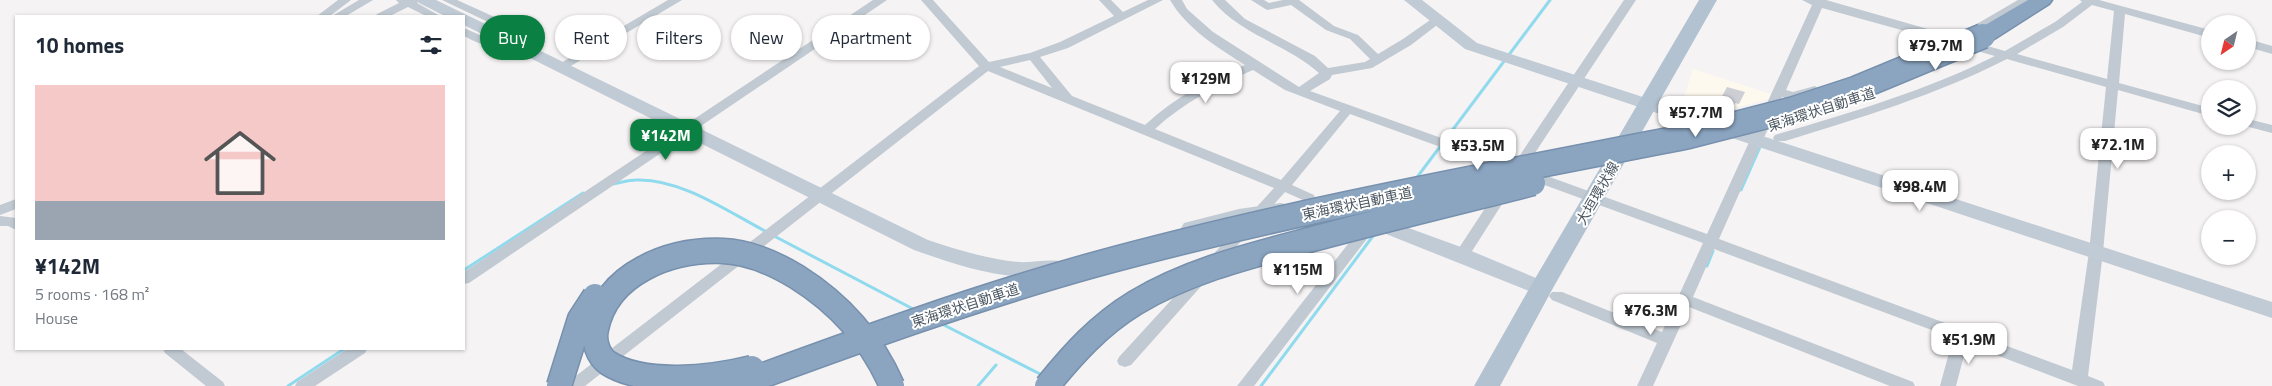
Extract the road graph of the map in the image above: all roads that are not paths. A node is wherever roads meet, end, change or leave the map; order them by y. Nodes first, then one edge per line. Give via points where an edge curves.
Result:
1 (345, 0) edge
2 (367, 0) edge
3 (424, 0) edge
4 (448, 0) edge
5 (676, 0) edge
6 (881, 0) edge
7 (928, 0) edge
8 (1106, 0) edge
9 (1157, 0) edge
10 (1176, 0) edge
11 (1218, 0) edge
12 (1257, 0) edge
13 (1412, 0) edge
14 (1630, 0) edge
15 (1708, 0) edge
16 (2026, 0) edge
17 (2042, 0) edge
18 (408, 1) edge
19 (1815, 1) edge
20 (2090, 1) edge
21 (2120, 10) junction
22 (324, 15) edge
23 (340, 15) edge
24 (383, 15) edge
25 (432, 15) edge
26 (455, 15) edge
27 (482, 15) edge
28 (1121, 17) junction
29 (465, 19) edge
30 (1437, 20) junction
31 (480, 27) edge
32 (465, 32) edge
33 (2201, 32) edge
34 (1983, 36) junction
35 (480, 39) edge
36 (1951, 40) junction
37 (2256, 45) edge
38 (2272, 50) edge
39 (2005, 55) junction
40 (1033, 56) junction
41 (1497, 56) joint
42 (545, 59) edge
43 (1378, 60) junction
44 (1255, 65) junction
45 (987, 66) junction
46 (560, 67) junction
47 (1325, 72) junction
48 (1576, 82) junction
49 (2113, 85) junction
50 (1816, 90) junction
51 (1778, 91) junction
52 (1300, 92) junction
53 (1068, 99) junction
54 (1647, 105) junction
55 (2201, 109) edge
56 (1348, 110) junction
57 (1855, 116) junction
58 (2256, 124) edge
59 (2272, 129) edge
60 (688, 130) junction
61 (1147, 130) junction
62 (1780, 138) dead end
63 (1756, 140) junction
64 (1587, 170) junction
65 (1517, 171) junction
66 (1284, 185) junction
67 (821, 195) junction
68 (1594, 198) junction
69 (15, 204) edge
70 (0, 210) edge
71 (1312, 210) junction
72 (1262, 211) junction
73 (0, 221) edge
74 (1373, 222) junction
75 (15, 224) edge
76 (1710, 241) junction
77 (2096, 252) junction
78 (1462, 255) junction
79 (1095, 265) junction
80 (465, 278) edge
81 (1549, 292) junction
82 (1684, 300) junction
83 (2272, 310) edge
84 (1961, 336) junction
85 (1666, 340) junction
86 (172, 350) edge
87 (357, 350) edge
88 (1125, 361) dead end
89 (2079, 380) junction
90 (217, 386) edge
91 (303, 386) edge
92 (559, 386) edge
93 (574, 386) edge
94 (734, 386) edge
95 (781, 386) edge
96 (892, 386) edge
97 (908, 386) edge
98 (1047, 386) edge
99 (1246, 386) edge
100 (1487, 386) edge
101 (1645, 386) edge
102 (1907, 386) edge
103 (1948, 386) edge
104 (2097, 386) edge

1 - 22 street
2 - 23 street
3 - 26 street
4 - 27 street
5 - 46 street
6 - 60 street
7 - 45 street
8 - 28 street
9 - 28 street
10 - 44 street via 1189,18
11 - 47 street via 1241,21 1311,58
12 - 43 street via 1267,7 1293,0 1330,28 1354,37
13 - 30 street
14 - 48 street
15 - 54 main road, 大垣環状線
16 - 36 street
17 - 34 highway, 東海環状自動車道
18 - 24 street
18 - 25 street
19 - 36 street
19 - 51 street
20 - 21 street
20 - 39 street via 2032,43
21 - 33 street
21 - 49 street
28 - 40 street via 1064,45
29 - 31 street
30 - 41 street via 1466,44
30 - 43 street
32 - 35 street
34 - 64 highway, 東海環状自動車道, bridge via 1909,77 1819,112
34 - 79 highway, 東海環状自動車道, bridge via 1854,89 1681,138 1255,224
36 - 39 street
36 - 50 street
37 - 38 street
39 - 49 street
39 - 57 street via 1906,98
40 - 45 street
40 - 53 street
41 - 48 street
42 - 46 street
43 - 47 street via 1368,65
44 - 52 street
44 - 61 street via 1195,94
45 - 53 street
45 - 67 street
46 - 60 street
47 - 52 street via 1326,76
48 - 54 street
48 - 65 street
49 - 55 street
49 - 77 street
50 - 51 street via 1792,96
50 - 57 street
51 - 63 street
52 - 56 street
53 - 61 street
54 - 63 street
54 - 68 main road, 大垣環状線
56 - 65 street
56 - 66 street
57 - 62 street
58 - 59 street
60 - 67 street
60 - 80 street
61 - 66 street
63 - 76 street
63 - 77 street
64 - 95 highway, 東海環状自動車道, bridge via 1294,230 1164,263 983,315
64 - 98 highway, bridge via 1362,225 1195,272 1118,312 1078,347
65 - 68 street
65 - 78 street
66 - 71 street via 1305,194
66 - 72 street
67 - 72 street via 921,245 974,263 1004,269 1036,270 1067,265 1200,225
67 - 93 street
68 - 76 street
68 - 81 main road, 大垣環状線
69 - 70 street
71 - 72 street
71 - 74 street via 1352,215
72 - 88 street
73 - 75 street
74 - 78 street
74 - 99 street
76 - 82 street
76 - 84 street
77 - 83 street
77 - 89 street
78 - 81 street
79 - 94 highway, 東海環状自動車道, bridge via 908,323
79 - 96 highway, bridge via 1026,280 932,308 870,329 862,332 853,335 844,338 835,341 809,350 750,368 688,382 662,383 626,376 603,358 594,334 608,299 636,273 654,263 686,253 739,253 790,273 821,293 855,326 861,334 867,342 878,358
81 - 85 street
81 - 100 main road, 大垣環状線
82 - 85 street
82 - 102 street
84 - 89 street
84 - 103 street
85 - 101 street
86 - 90 street
87 - 91 street
89 - 104 street
92 - 97 highway, bridge via 580,319 598,292 634,263 660,251 716,240 771,251 835,286 870,320 892,352

